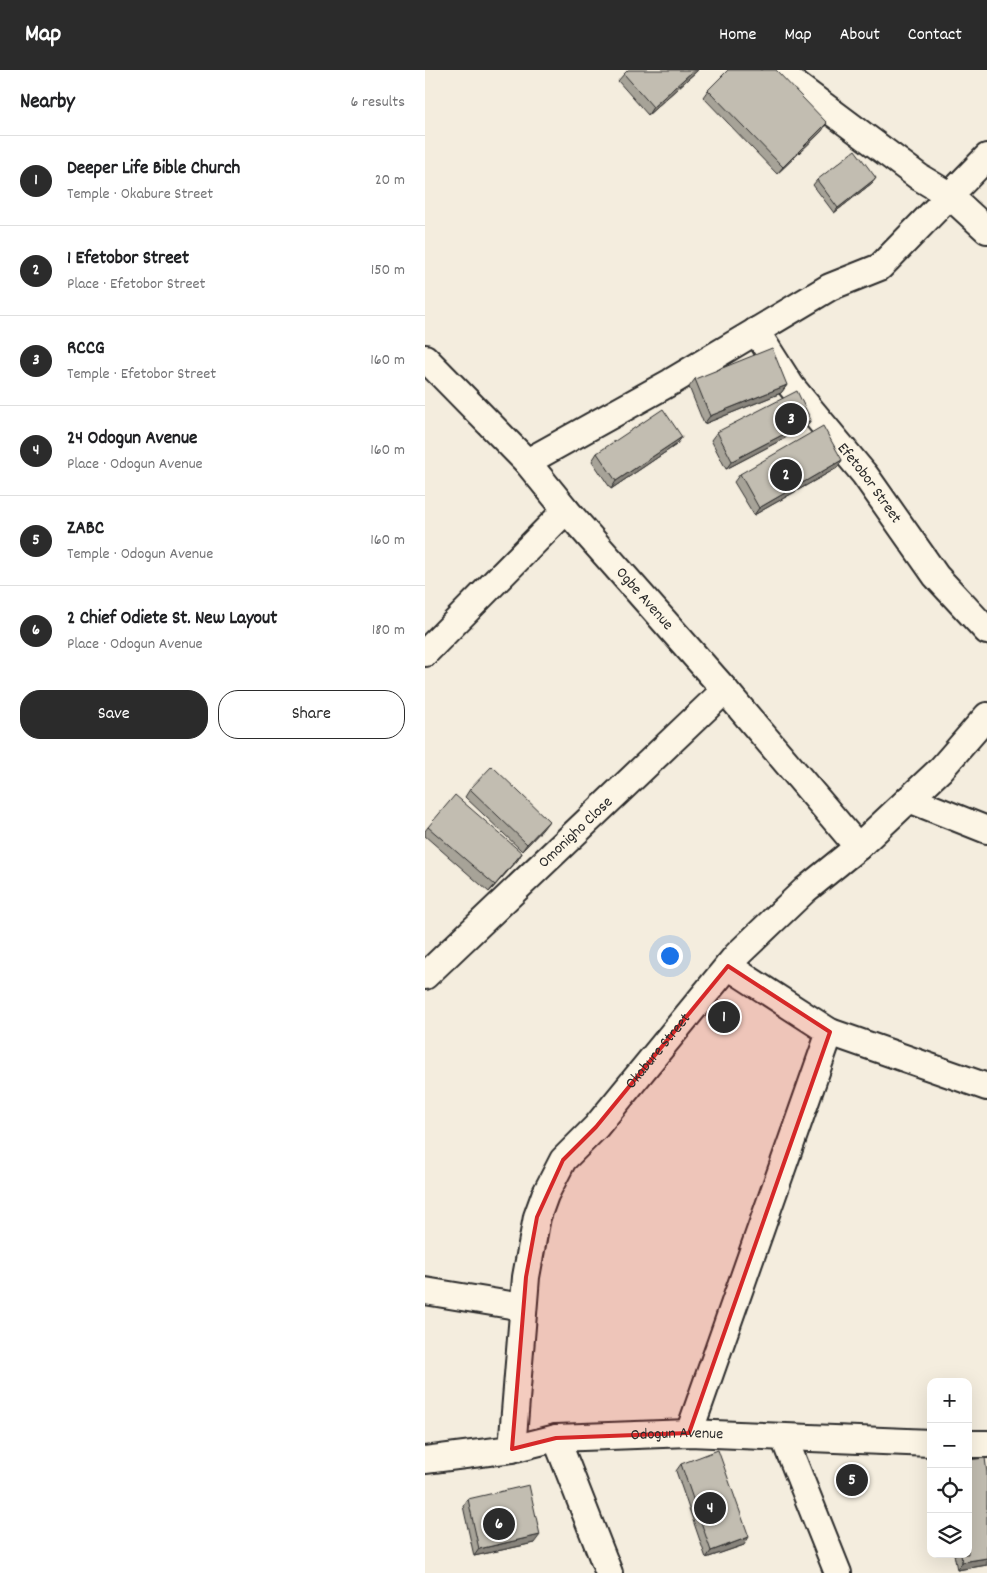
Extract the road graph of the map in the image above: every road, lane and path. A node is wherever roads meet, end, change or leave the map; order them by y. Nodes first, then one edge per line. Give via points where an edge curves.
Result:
1 (776, 70) edge
2 (987, 157) edge
3 (949, 195) junction
4 (987, 230) edge
5 (756, 331) junction
6 (425, 358) edge
7 (527, 462) junction
8 (566, 510) junction
9 (987, 631) edge
10 (425, 653) edge
11 (725, 690) junction
12 (987, 716) edge
13 (909, 799) junction
14 (987, 830) edge
15 (858, 847) junction
16 (728, 966) junction
17 (425, 976) edge
18 (830, 1032) junction
19 (987, 1087) edge
20 (425, 1291) edge
21 (523, 1307) junction
22 (689, 1433) junction
23 (556, 1438) junction
24 (784, 1438) junction
25 (927, 1442) edge
26 (972, 1444) edge
27 (987, 1444) edge
28 (512, 1449) junction
29 (425, 1460) edge
30 (609, 1573) edge
31 (838, 1573) edge

1 - 3 street
2 - 3 street
3 - 4 street
3 - 5 street via 881,267 830,287
5 - 7 street
5 - 9 street, Efetobor Street via 791,386 865,475 936,576
6 - 7 street, Ogbe Avenue
7 - 8 street, Ogbe Avenue
8 - 10 street
8 - 11 street, Ogbe Avenue
11 - 15 street, Ogbe Avenue
11 - 17 street, Omonigho Close
12 - 13 street, Okabure Street via 941,769
13 - 14 street
13 - 15 street, Okabure Street
15 - 16 street, Okabure Street via 805,890
16 - 18 street
16 - 21 street, Okabure Street via 596,1127 563,1160 537,1217
18 - 19 street
18 - 22 street
20 - 21 street
21 - 28 street, Okabure Street
22 - 23 street, Odogun Avenue
22 - 24 street, Odogun Avenue
23 - 28 street, Odogun Avenue
23 - 30 street
24 - 25 street, Odogun Avenue
24 - 31 street
26 - 27 street
28 - 29 street, Odogun Avenue

